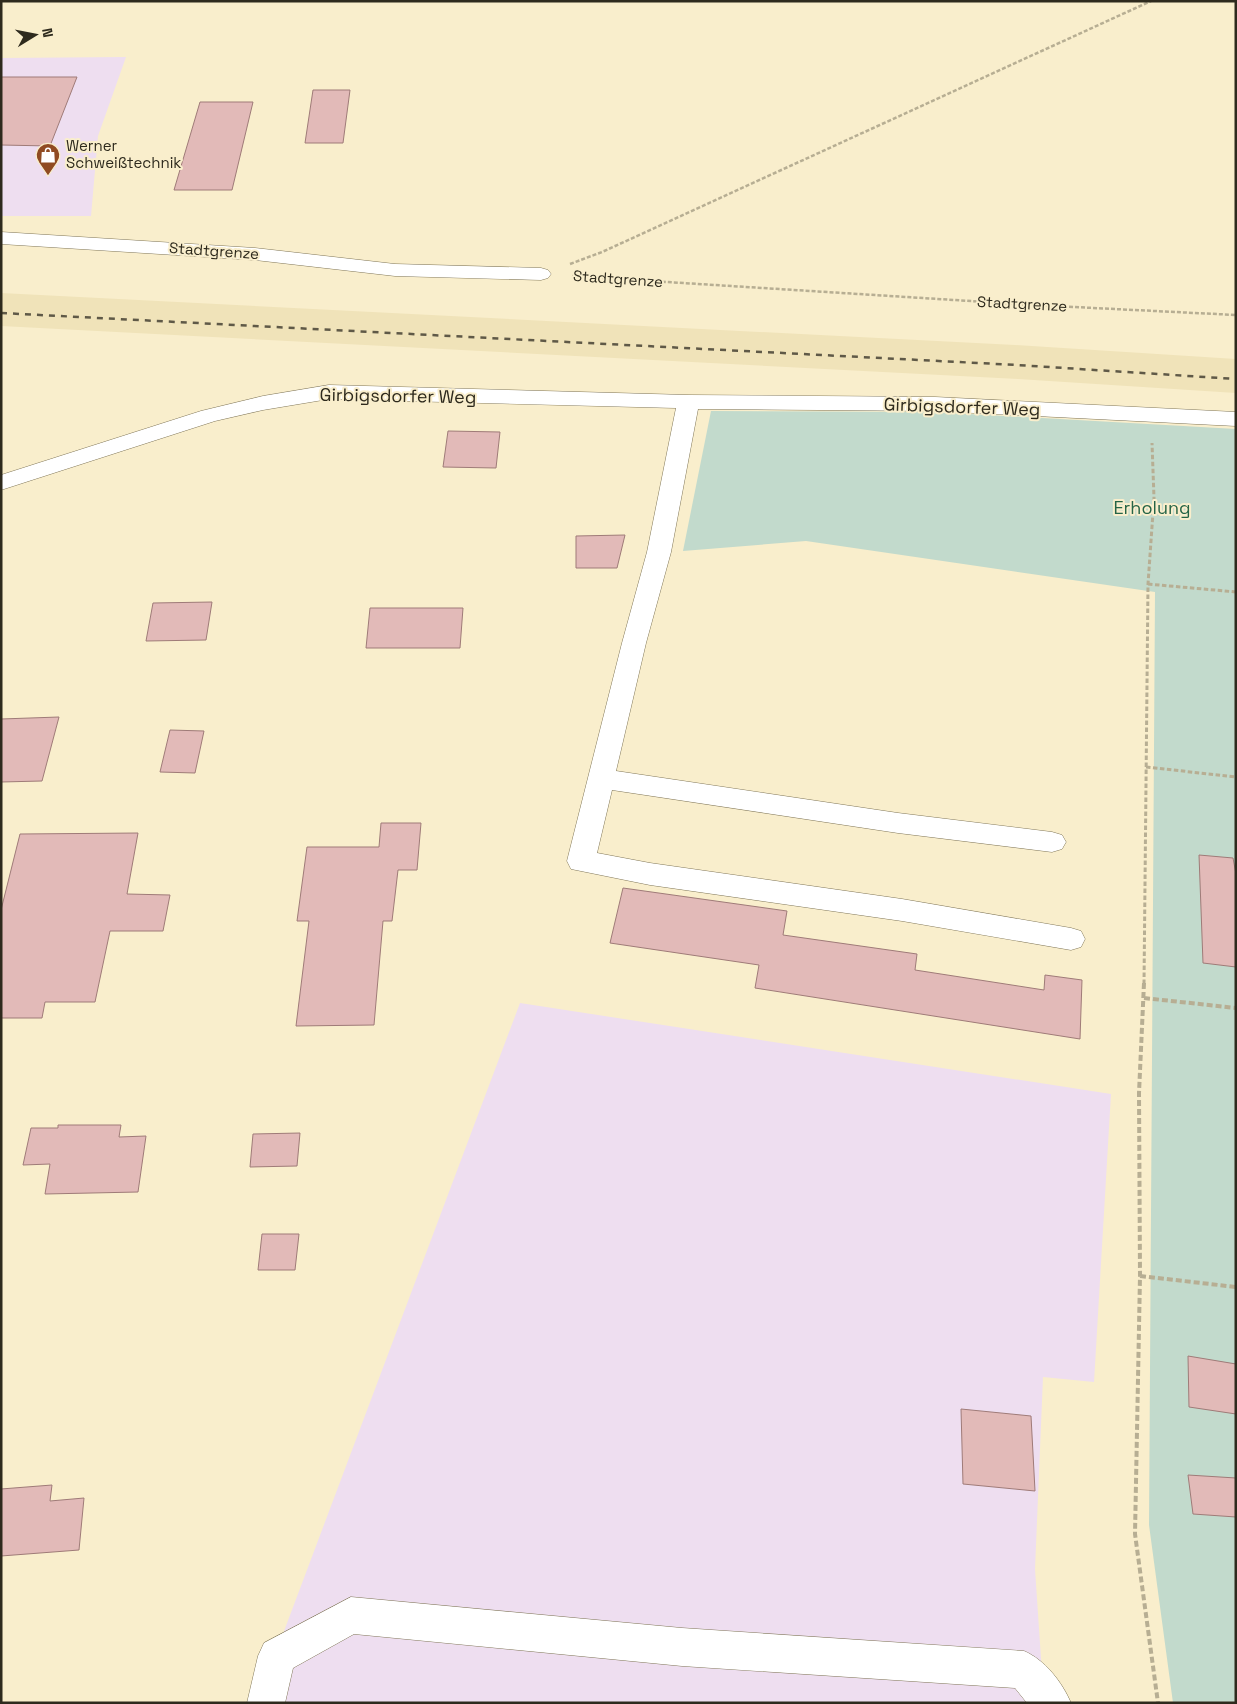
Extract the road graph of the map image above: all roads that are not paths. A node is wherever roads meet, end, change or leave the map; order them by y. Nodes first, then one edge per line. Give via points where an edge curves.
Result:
1 (1, 238) edge
2 (541, 274) road end
3 (688, 402) junction
4 (1236, 419) edge
5 (1, 483) edge
6 (602, 779) junction
7 (1052, 842) dead end
8 (1071, 939) dead end
9 (266, 1703) edge
10 (1052, 1703) edge

1 - 2 street, Stadtgrenze via 255,254 395,270
3 - 4 street, Girbigsdorfer Weg via 935,404
3 - 5 street, Girbigsdorfer Weg via 329,392 209,416
3 - 6 street via 659,552
6 - 7 street via 898,823
6 - 8 street via 582,861
9 - 10 street via 277,1656 351,1615 682,1647 1024,1670

